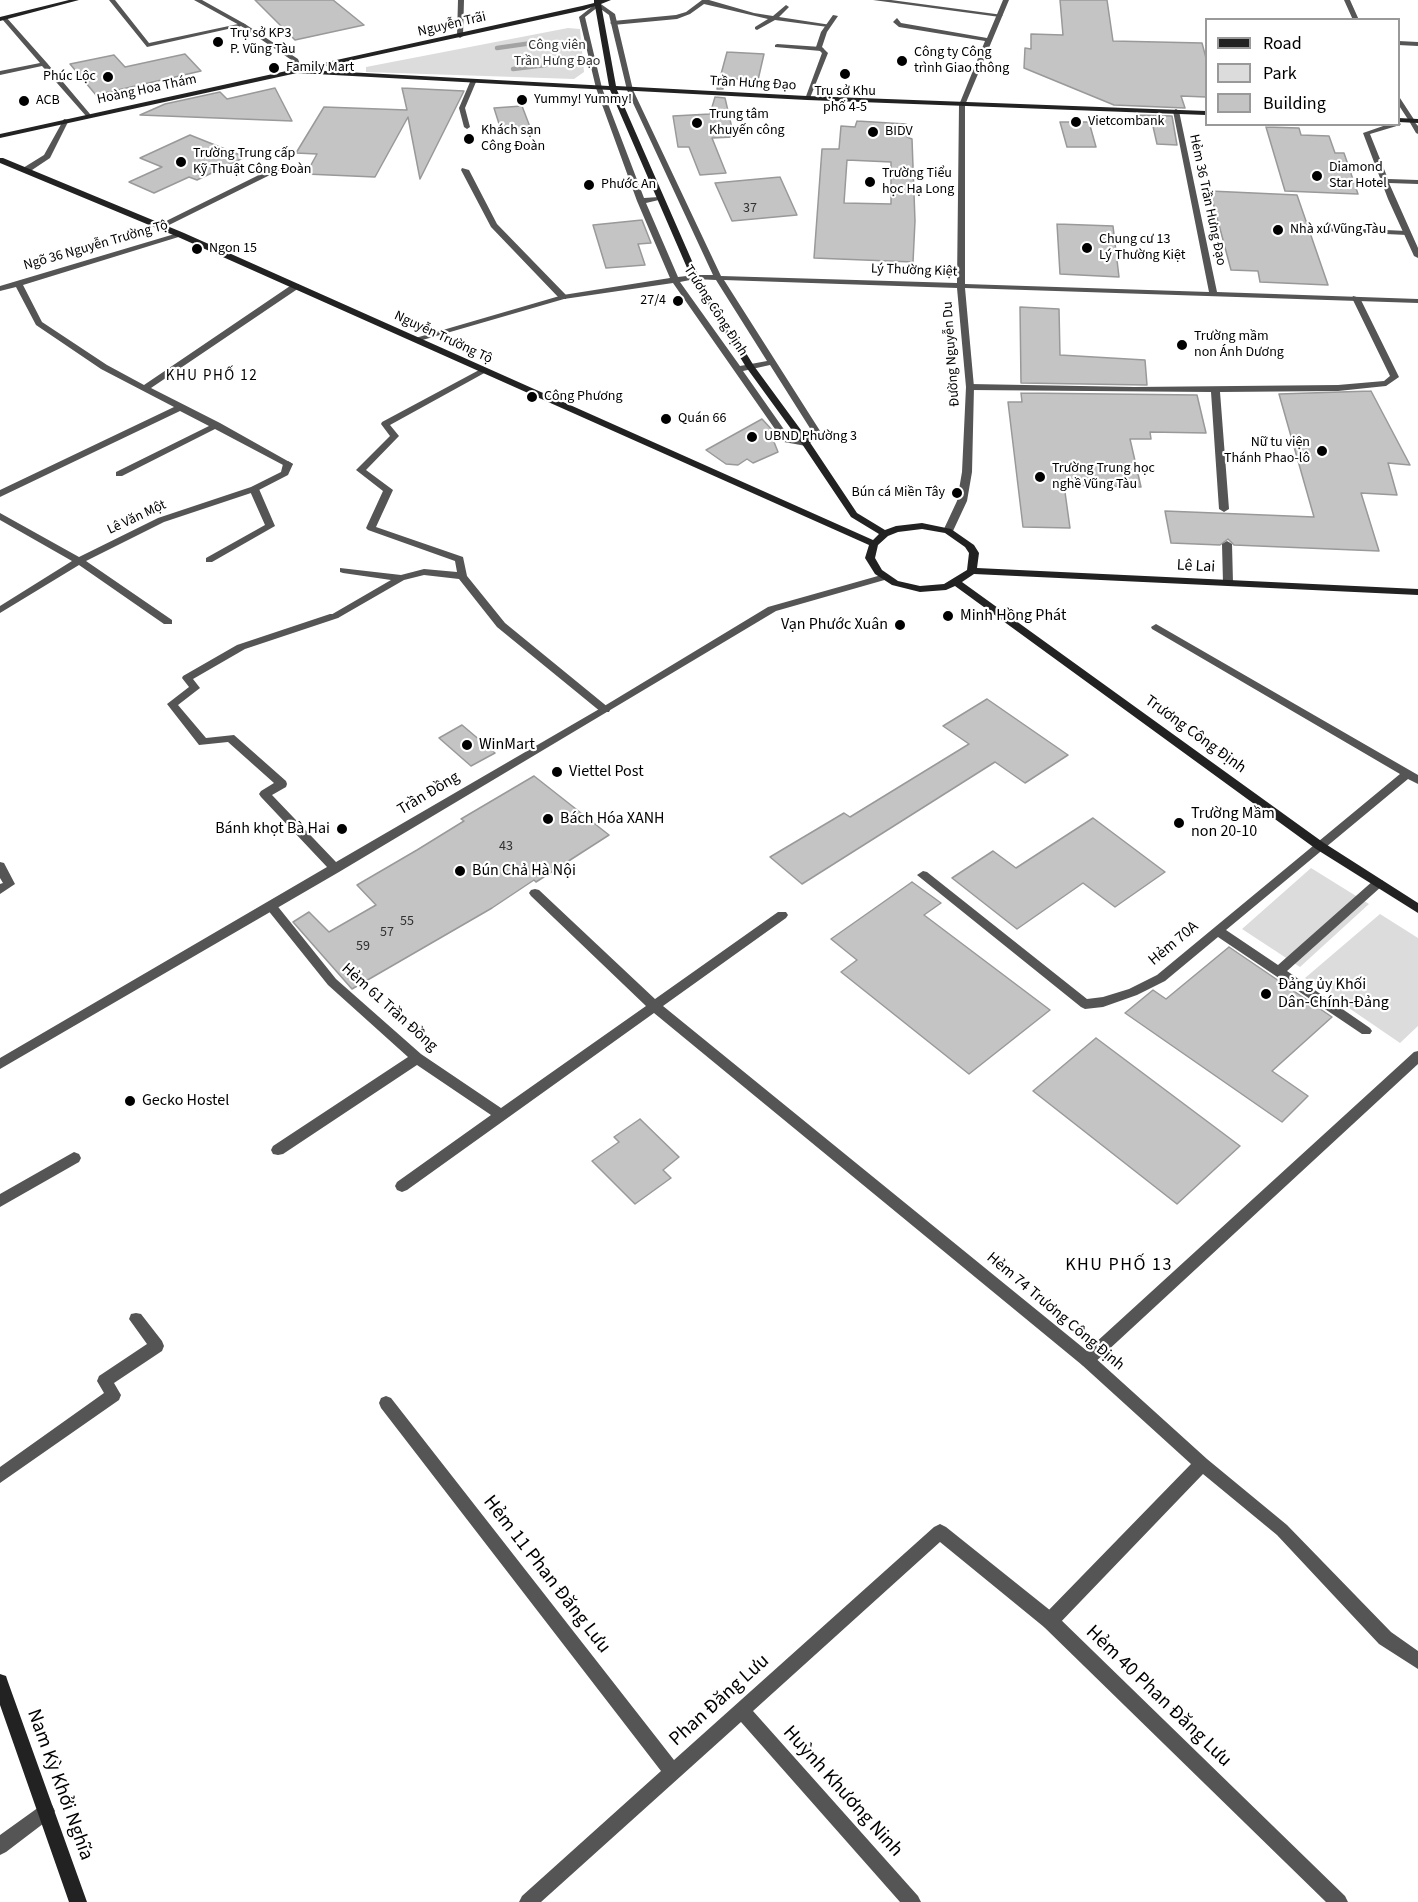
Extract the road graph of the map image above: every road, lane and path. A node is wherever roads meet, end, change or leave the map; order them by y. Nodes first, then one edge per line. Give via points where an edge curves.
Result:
1 (76, 0) edge
2 (112, 0) edge
3 (197, 0) edge
4 (461, 0) edge
5 (608, 0) edge
6 (876, 0) edge
7 (1006, 0) edge
8 (1347, 0) edge
9 (705, 1) edge
10 (598, 2) edge
11 (786, 7) dead end
12 (1000, 15) junction
13 (836, 16) dead end
14 (774, 18) junction
15 (1355, 18) edge
16 (2, 19) edge
17 (897, 20) dead end
18 (613, 23) junction
19 (243, 25) junction
20 (828, 25) junction
21 (757, 28) dead end
22 (460, 36) junction
23 (989, 40) junction
24 (1400, 43) edge
25 (1418, 44) edge
26 (777, 46) dead end
27 (820, 49) junction
28 (45, 64) junction
29 (300, 72) junction
30 (0, 73) edge
31 (473, 82) junction
32 (599, 88) junction
33 (614, 88) junction
34 (630, 90) junction
35 (807, 98) junction
36 (1400, 100) edge
37 (962, 105) junction
38 (1176, 111) junction
39 (1205, 113) edge
40 (88, 115) junction
41 (66, 120) junction
42 (1416, 121) edge
43 (1400, 123) edge
44 (1388, 126) edge
45 (467, 127) dead end
46 (1418, 132) edge
47 (0, 136) edge
48 (0, 160) edge
49 (26, 170) junction
50 (276, 170) dead end
51 (465, 170) dead end
52 (1384, 181) junction
53 (1418, 182) edge
54 (676, 190) junction
55 (657, 196) junction
56 (641, 201) junction
57 (159, 226) junction
58 (1323, 229) dead end
59 (1407, 233) junction
60 (181, 234) junction
61 (1418, 256) edge
62 (695, 277) junction
63 (718, 277) junction
64 (675, 280) junction
65 (18, 283) junction
66 (296, 286) junction
67 (961, 286) junction
68 (0, 290) edge
69 (1213, 294) junction
70 (563, 297) junction
71 (1356, 298) junction
72 (1418, 301) edge
73 (416, 339) junction
74 (773, 362) junction
75 (750, 367) junction
76 (736, 370) junction
77 (484, 371) junction
78 (970, 387) junction
79 (145, 388) junction
80 (1215, 388) junction
81 (181, 407) junction
82 (217, 425) junction
83 (806, 443) junction
84 (119, 474) dead end
85 (254, 489) junction
86 (0, 495) edge
87 (1224, 509) dead end
88 (0, 516) edge
89 (948, 531) junction
90 (885, 534) junction
91 (874, 544) junction
92 (1227, 544) dead end
93 (209, 560) dead end
94 (79, 561) junction
95 (343, 570) dead end
96 (972, 571) junction
97 (462, 576) junction
98 (401, 578) junction
99 (885, 578) junction
100 (957, 583) junction
101 (1228, 583) junction
102 (1418, 592) edge
103 (0, 610) edge
104 (168, 622) dead end
105 (1156, 627) dead end
106 (605, 710) junction
107 (1407, 774) junction
108 (1418, 780) edge
109 (1320, 846) junction
110 (0, 866) edge
111 (335, 869) junction
112 (923, 875) dead end
113 (1378, 883) junction
114 (0, 890) edge
115 (535, 893) dead end
116 (271, 906) junction
117 (1418, 909) edge
118 (782, 915) dead end
119 (1217, 930) junction
120 (1280, 970) junction
121 (655, 1007) junction
122 (1366, 1031) dead end
123 (1418, 1056) edge
124 (417, 1058) junction
125 (0, 1064) edge
126 (502, 1116) junction
127 (278, 1150) dead end
128 (74, 1158) dead end
129 (402, 1186) dead end
130 (0, 1201) edge
131 (136, 1319) dead end
132 (1087, 1360) junction
133 (386, 1403) dead end
134 (1202, 1464) junction
135 (0, 1476) edge
136 (940, 1532) joint
137 (1050, 1621) junction
138 (1418, 1661) edge
139 (0, 1682) edge
140 (741, 1710) junction
141 (673, 1772) junction
142 (46, 1810) junction
143 (0, 1846) edge
144 (78, 1902) edge
145 (528, 1902) edge
146 (912, 1902) edge
147 (1339, 1902) edge

1 - 16 main road
2 - 19 street via 147,45
3 - 19 street
4 - 22 street
5 - 10 main road, Nguyễn Trãi
6 - 12 street
7 - 12 street, Đường Nguyễn Du
8 - 15 street
9 - 14 street
9 - 18 street via 677,17
10 - 18 street, Trương Công Định via 612,14
10 - 22 main road, Nguyễn Trãi
10 - 32 street, Trương Công Định via 582,17
10 - 33 main road, Trương Công Định
11 - 14 street
12 - 23 street, Đường Nguyễn Du
13 - 20 street
14 - 20 street
14 - 21 street
16 - 28 street
17 - 23 street via 899,24
18 - 34 street, Trương Công Định
19 - 29 street via 296,60
20 - 27 street
22 - 29 main road, Nguyễn Trãi
23 - 37 street, Đường Nguyễn Du
24 - 25 street
26 - 27 street
27 - 35 street via 825,53 823,61
28 - 30 street
28 - 40 street
29 - 31 main road, Trần Hưng Đạo
29 - 40 main road, Hoàng Hoa Thám
31 - 32 main road, Trần Hưng Đạo
31 - 45 street via 462,108
32 - 33 main road, Trần Hưng Đạo
32 - 56 street, Trương Công Định
33 - 34 main road, Trần Hưng Đạo
33 - 55 main road, Trương Công Định
34 - 35 main road, Trần Hưng Đạo
34 - 54 street, Trương Công Định
35 - 37 main road, Trần Hưng Đạo
36 - 42 street
37 - 38 main road, Trần Hưng Đạo
37 - 67 street, Đường Nguyễn Du
38 - 39 main road, Trần Hưng Đạo
38 - 69 street, Hẻm 36 Trần Hưng Đạo
40 - 41 main road, Hoàng Hoa Thám
41 - 47 main road, Hoàng Hoa Thám
41 - 49 street via 46,156
42 - 43 street
42 - 46 street
44 - 52 street via 1366,133
48 - 49 main road, Nguyễn Trường Tộ
49 - 57 main road, Nguyễn Trường Tộ
50 - 57 street
51 - 70 street via 494,225
52 - 53 street
52 - 59 street
54 - 55 street
54 - 63 street, Trương Công Định
55 - 56 street
55 - 62 main road, Trương Công Định
56 - 64 street, Trương Công Định
57 - 60 main road, Nguyễn Trường Tộ
58 - 59 street
59 - 61 street
60 - 65 street, Ngõ 36 Nguyễn Trường Tộ
60 - 66 main road, Nguyễn Trường Tộ
62 - 63 street, Lý Thường Kiệt
62 - 64 street, Lý Thường Kiệt
62 - 75 main road, Trương Công Định
63 - 67 street, Lý Thường Kiệt
63 - 74 street, Trương Công Định
64 - 70 street, Lý Thường Kiệt
64 - 76 street, Trương Công Định
65 - 68 street, Ngõ 36 Nguyễn Trường Tộ
65 - 79 street via 39,323 104,367
66 - 73 main road, Nguyễn Trường Tộ
66 - 79 street
67 - 69 street, Lý Thường Kiệt
67 - 78 street, Đường Nguyễn Du
69 - 71 street, Lý Thường Kiệt
70 - 73 street, Lý Thường Kiệt
71 - 72 street, Lý Thường Kiệt
71 - 80 street via 1395,377 1386,383 1338,388
73 - 77 main road, Nguyễn Trường Tộ
74 - 75 street
74 - 83 street, Trương Công Định via 818,435
75 - 76 street
75 - 83 main road, Trương Công Định
76 - 83 street, Trương Công Định via 787,440
77 - 91 main road, Nguyễn Trường Tộ
77 - 97 street via 385,424 395,436 361,470 388,490 371,528 460,559
78 - 80 street
78 - 89 street, Đường Nguyễn Du via 967,471 962,501
79 - 81 street
80 - 87 street
81 - 82 street
81 - 86 street
82 - 84 street
82 - 85 street, Lê Văn Một via 288,464 285,473
83 - 90 main road, Trương Công Định via 854,515
85 - 93 street via 270,526
85 - 94 street, Lê Văn Một via 161,520
88 - 94 street
89 - 90 main road via 915,526
89 - 96 main road via 974,553
90 - 91 main road
91 - 99 main road via 870,558
92 - 101 street
94 - 103 street, Lê Văn Một
94 - 104 street
95 - 98 street
96 - 100 main road
96 - 101 main road, Lê Lai
97 - 98 street via 424,572
97 - 106 street via 501,625
98 - 111 street via 334,616 241,647 187,678 195,688 172,704 203,742 230,738 282,784 265,794
99 - 100 main road via 920,589
99 - 106 street, Trần Đồng via 772,609
100 - 109 main road, Trương Công Định
101 - 102 main road, Lê Lai
105 - 107 street
106 - 111 street, Trần Đồng
107 - 108 street
107 - 109 street, Hẻm 70A
109 - 113 main road, Trương Công Định
109 - 119 street, Hẻm 70A
110 - 114 street via 9,884
111 - 116 street, Trần Đồng
112 - 119 street, Hẻm 70A via 1085,1004 1133,992 1161,978
113 - 117 main road, Trương Công Định
113 - 120 street
115 - 121 street
116 - 124 street, Hẻm 61 Trần Đồng via 332,982
116 - 125 street, Trần Đồng
118 - 121 street
119 - 120 street
120 - 122 street
121 - 126 street
121 - 132 street, Hẻm 74 Trương Công Định
123 - 132 street
124 - 126 street, Hẻm 61 Trần Đồng
124 - 127 street
126 - 129 street
128 - 130 street
131 - 135 street via 157,1346 104,1381 114,1395
132 - 134 street, Hẻm 74 Trương Công Định
133 - 141 street, Hẻm 11 Phan Đăng Lưu
134 - 137 street
134 - 138 street, Hẻm 74 Trương Công Định via 1282,1530 1385,1638
136 - 137 street, Hẻm 40 Phan Đăng Lưu
136 - 140 street, Phan Đăng Lưu
137 - 147 street, Hẻm 40 Phan Đăng Lưu
139 - 142 main road, Nam Kỳ Khởi Nghĩa
140 - 141 street, Phan Đăng Lưu
140 - 146 street, Huỳnh Khương Ninh
141 - 145 street, Phan Đăng Lưu
142 - 143 street
142 - 144 main road, Nam Kỳ Khởi Nghĩa

